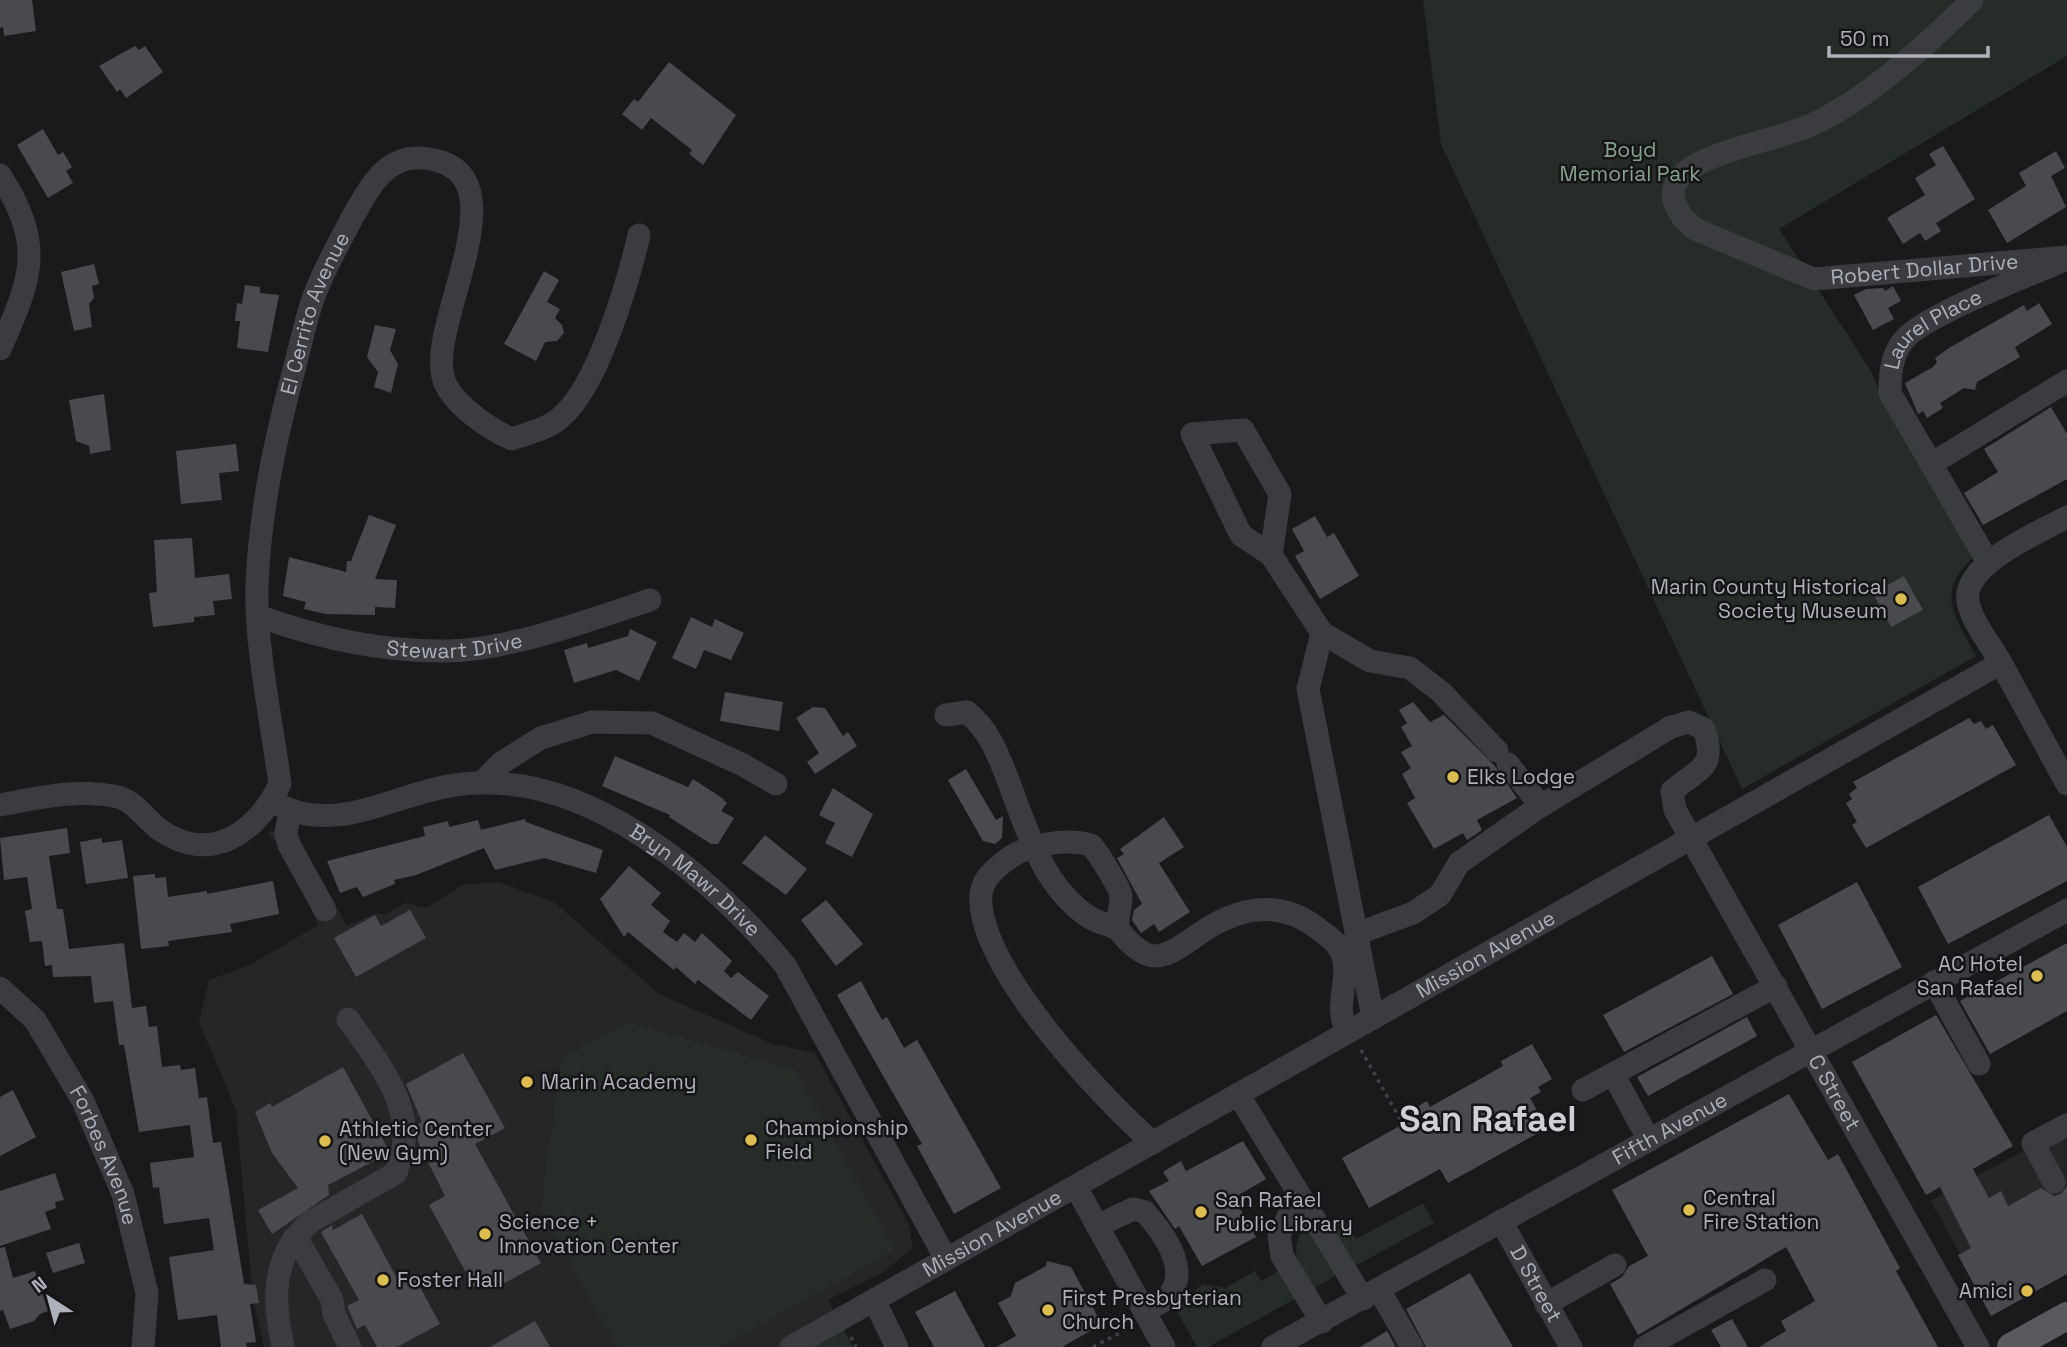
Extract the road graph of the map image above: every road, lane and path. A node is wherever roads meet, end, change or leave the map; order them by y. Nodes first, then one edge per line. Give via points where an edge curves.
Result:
1 (1972, 0) edge
2 (0, 175) edge
3 (639, 235) dead end
4 (2067, 258) edge
5 (0, 349) edge
6 (2067, 381) edge
7 (1931, 464) junction
8 (2065, 524) edge
9 (1271, 555) junction
10 (1988, 562) junction
11 (650, 600) dead end
12 (258, 616) junction
13 (1322, 633) junction
14 (2001, 663) junction
15 (946, 715) dead end
16 (482, 783) junction
17 (776, 784) dead end
18 (2067, 784) edge
19 (0, 805) edge
20 (1541, 806) junction
21 (281, 807) junction
22 (1692, 837) junction
23 (1033, 848) junction
24 (325, 910) dead end
25 (2067, 910) edge
26 (1118, 929) junction
27 (1356, 934) junction
28 (1934, 982) junction
29 (1776, 986) junction
30 (0, 988) edge
31 (1373, 1018) junction
32 (348, 1019) dead end
33 (1355, 1041) junction
34 (1811, 1049) junction
35 (1979, 1064) dead end
36 (1613, 1074) junction
37 (1583, 1090) dead end
38 (1238, 1094) junction
39 (1400, 1119) dead end
40 (2067, 1125) edge
41 (1649, 1140) junction
42 (1153, 1143) junction
43 (2054, 1182) dead end
44 (1076, 1187) junction
45 (1299, 1196) junction
46 (1502, 1221) junction
47 (1097, 1226) junction
48 (294, 1239) junction
49 (946, 1259) junction
50 (1615, 1265) dead end
51 (1765, 1280) dead end
52 (1371, 1294) junction
53 (874, 1300) junction
54 (1546, 1304) junction
55 (1146, 1315) junction
56 (2067, 1316) edge
57 (1315, 1333) edge
58 (805, 1343) edge
59 (143, 1347) edge
60 (283, 1347) edge
61 (350, 1347) edge
62 (897, 1347) edge
63 (1093, 1347) edge
64 (1164, 1347) edge
65 (1273, 1347) edge
66 (1412, 1347) edge
67 (1571, 1347) edge
68 (1645, 1347) edge
69 (1978, 1347) edge
70 (2011, 1347) edge

1 - 4 street, Robert Dollar Drive via 1842,107 1811,125 1685,172 1674,187 1673,202 1680,217 1695,229 1814,279
2 - 5 street via 28,232 31,264 21,303
3 - 12 street, El Cerrito Avenue via 610,333 582,388 563,416 512,439 488,428 455,396 443,377 452,305 467,249 472,190 457,167 431,158 402,160 383,172 361,201 314,295 275,442 261,526
4 - 7 street, Laurel Place via 1927,322 1905,338 1894,354 1889,393
6 - 7 street
7 - 10 street, Laurel Place
8 - 10 street
9 - 9 street via 1280,494 1243,430 1192,434 1241,534
9 - 13 street
10 - 14 street via 1975,574 1967,599
11 - 12 street, Stewart Drive via 527,637 449,651 384,648 317,635
12 - 21 street, El Cerrito Avenue
13 - 20 street via 1370,661 1409,668 1441,692
13 - 27 street via 1308,689
14 - 18 street
14 - 22 street, Mission Avenue
15 - 23 street via 967,712 982,724 998,753
16 - 17 street via 501,763 541,738 592,722 652,723
16 - 21 street, Bryn Mawr Drive via 436,788 358,812 321,818
16 - 49 street, Bryn Mawr Drive via 525,786 585,803 683,864 755,929 785,965
19 - 21 street via 64,793 119,797 176,840 196,846 218,844
20 - 22 street, C Street via 1671,727 1689,722 1704,729 1711,750 1708,762 1672,791 1675,810
20 - 27 street via 1459,863 1440,895 1413,914
21 - 24 street, El Cerrito Avenue via 289,845
22 - 29 street, C Street
22 - 31 street, Mission Avenue
23 - 26 street via 1068,899 1089,918
23 - 26 street via 1080,842 1091,845 1118,883
23 - 42 street via 1021,850 988,875 981,894 985,922 999,958 1043,1024 1120,1114
25 - 28 street, Fifth Avenue
26 - 33 street via 1136,947 1154,956 1250,911 1276,908 1293,912 1338,945 1345,963 1339,1010
27 - 31 street
28 - 34 street, Fifth Avenue
28 - 35 street
29 - 34 street, C Street
29 - 36 street
30 - 59 street, Forbes Avenue via 35,1020 83,1101 123,1194 147,1293
31 - 33 street, Mission Avenue
32 - 48 street via 397,1097 405,1126 403,1150 396,1173 310,1222
33 - 38 street, Mission Avenue
33 - 39 path
34 - 41 street, Fifth Avenue
34 - 69 street, C Street
36 - 37 street
36 - 41 street
38 - 42 street, Mission Avenue
38 - 45 street
40 - 43 street via 2033,1143
41 - 46 street, Fifth Avenue
42 - 44 street, Mission Avenue
44 - 47 street
44 - 49 street, Mission Avenue
45 - 52 street
45 - 57 street via 1279,1235 1282,1256
46 - 52 street, Fifth Avenue
46 - 54 street, D Street
47 - 55 street
47 - 55 street via 1133,1209 1145,1212 1168,1244 1177,1267 1176,1283 1167,1298
48 - 60 street via 277,1278 276,1312
48 - 61 street via 332,1300
49 - 53 street, Mission Avenue
50 - 54 street
51 - 68 street
52 - 57 street, Fifth Avenue
52 - 66 street
53 - 58 street, Mission Avenue
53 - 62 street
54 - 67 street, D Street
55 - 63 path
55 - 64 street
56 - 70 main road
57 - 65 street, Fifth Avenue

